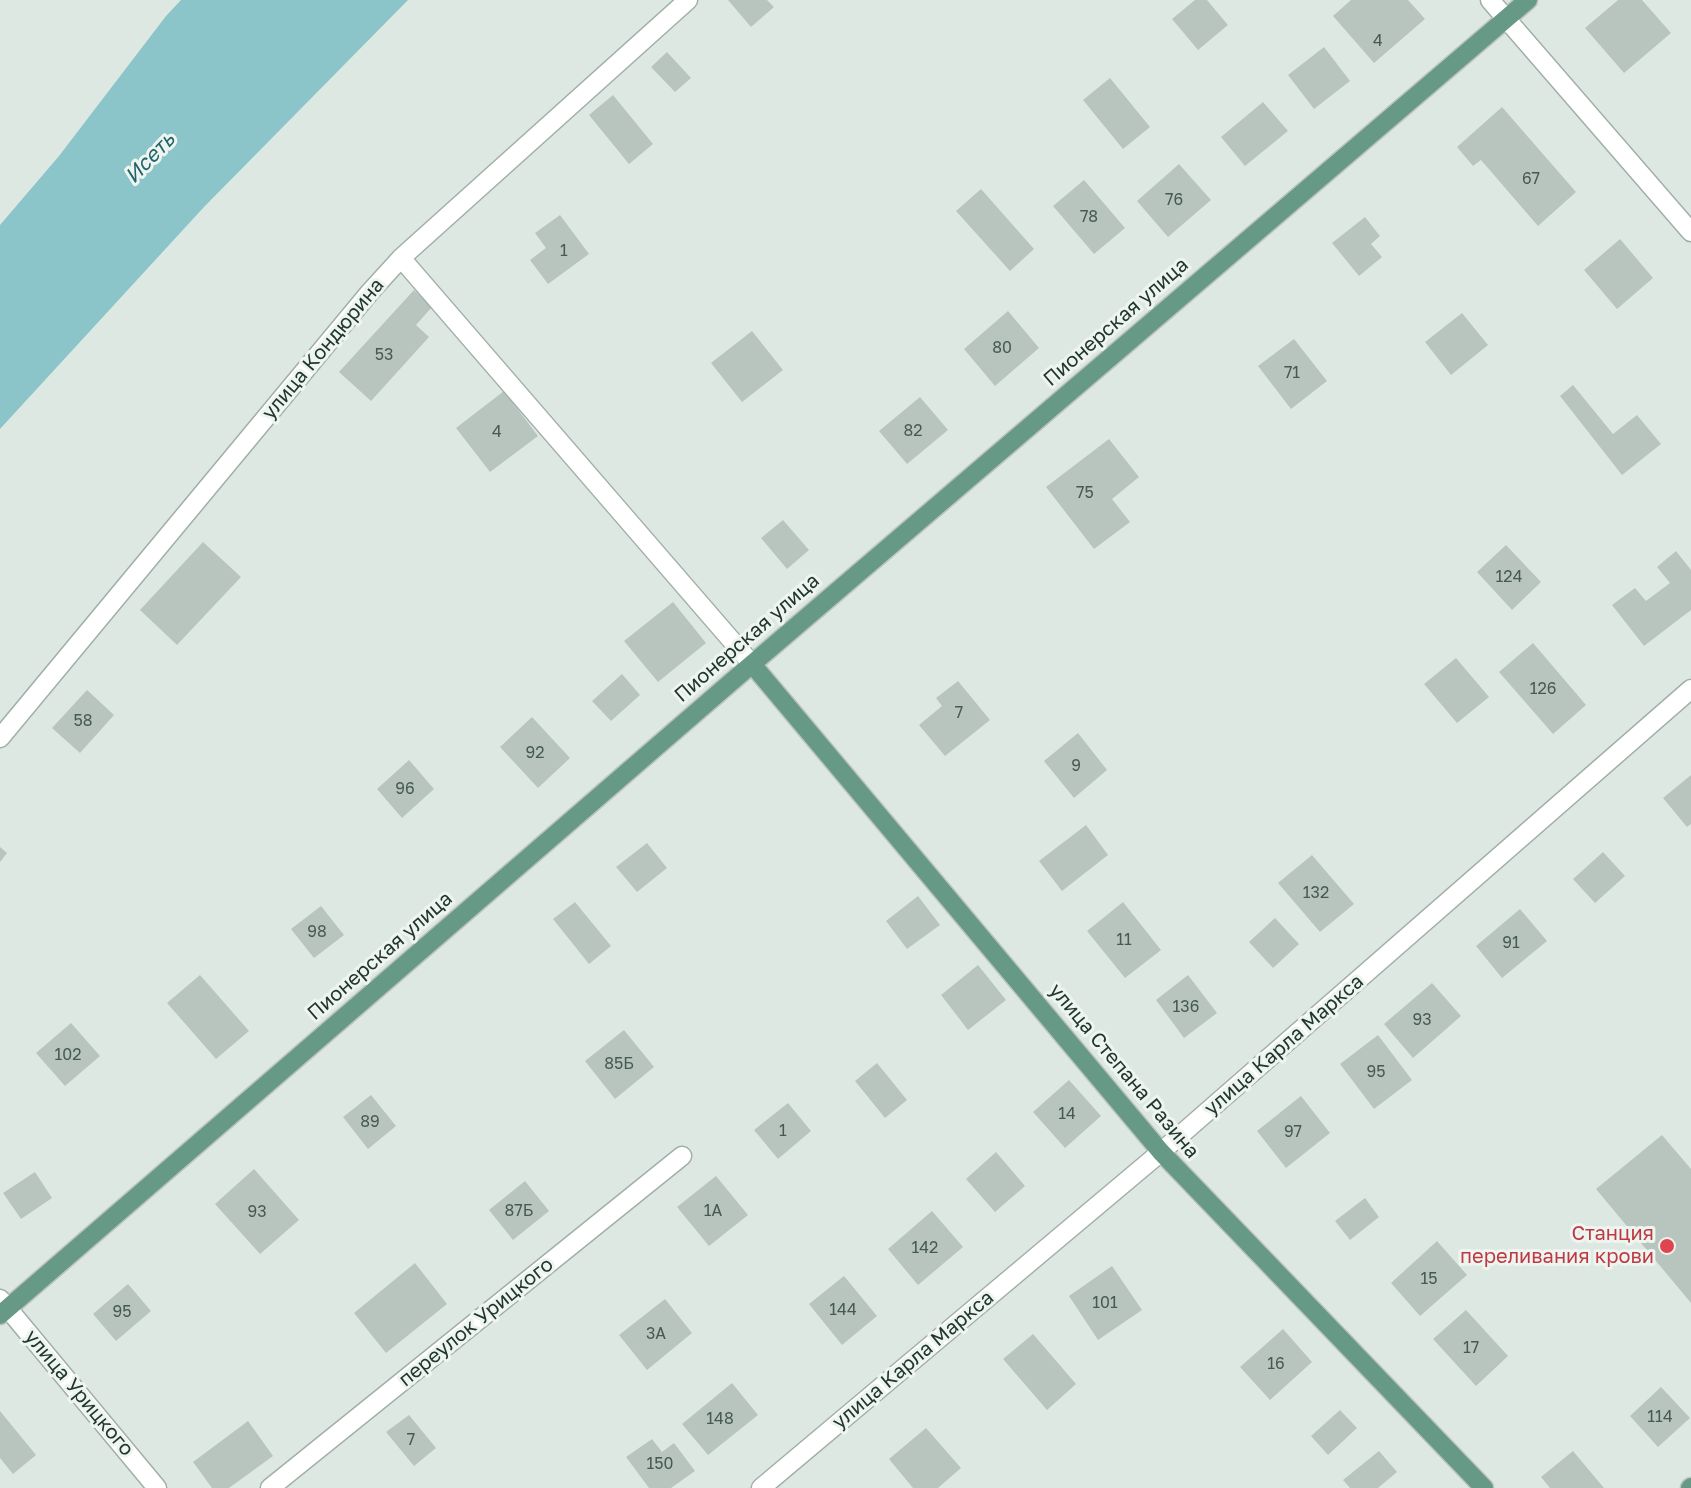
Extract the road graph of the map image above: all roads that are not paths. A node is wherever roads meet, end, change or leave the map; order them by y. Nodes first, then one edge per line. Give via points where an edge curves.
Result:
1 (688, 0) edge
2 (1490, 0) edge
3 (1528, 0) edge
4 (1506, 19) junction
5 (1691, 232) edge
6 (401, 258) junction
7 (752, 664) junction
8 (1691, 689) edge
9 (0, 738) edge
10 (1161, 1152) junction
11 (682, 1156) dead end
12 (3, 1307) edge
13 (157, 1488) edge
14 (270, 1488) edge
15 (761, 1488) edge
16 (1484, 1488) edge

1 - 6 street, улица Кондюрина
2 - 4 street
3 - 4 main road, Пионерская улица
4 - 5 street
4 - 7 main road, Пионерская улица
6 - 7 street
6 - 9 street, улица Кондюрина
7 - 10 main road, улица Степана Разина
7 - 12 main road, Пионерская улица
8 - 10 street, улица Карла Маркса
10 - 15 street, улица Карла Маркса
10 - 16 main road, улица Степана Разина
11 - 14 street, переулок Урицкого
12 - 13 street, улица Урицкого

